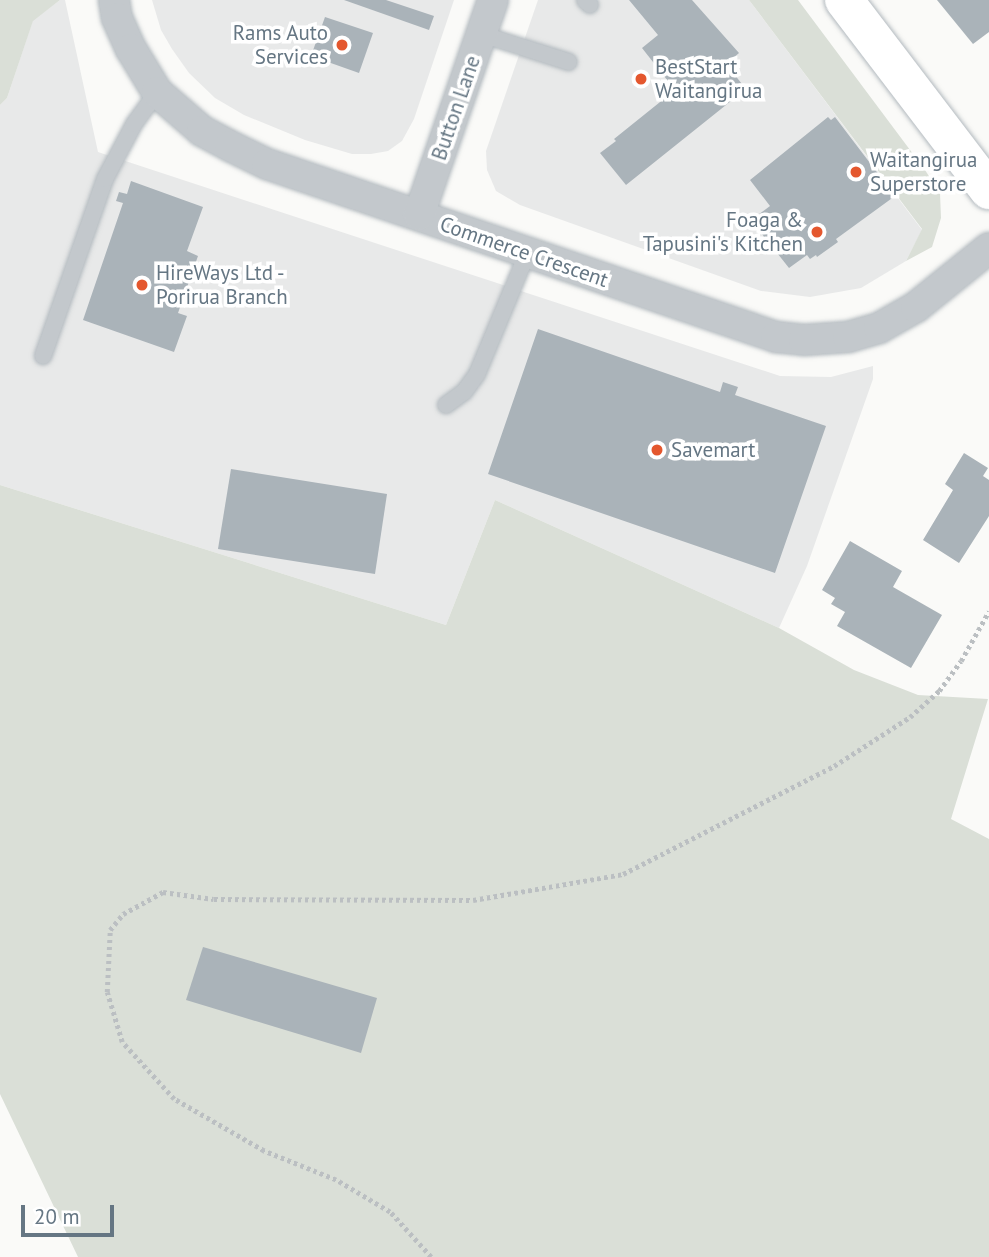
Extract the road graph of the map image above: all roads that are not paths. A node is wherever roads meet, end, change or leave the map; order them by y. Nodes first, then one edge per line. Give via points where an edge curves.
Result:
1 (114, 0) edge
2 (492, 0) edge
3 (844, 0) edge
4 (481, 34) junction
5 (569, 62) dead end
6 (157, 92) junction
7 (989, 190) edge
8 (419, 215) junction
9 (989, 248) edge
10 (527, 254) junction
11 (43, 356) dead end
12 (446, 405) dead end

1 - 6 street, Commerce Crescent via 131,49
2 - 4 street, Button Lane
3 - 7 main road
4 - 5 lane
4 - 8 street, Button Lane
6 - 8 street, Commerce Crescent via 202,131 267,164
6 - 11 lane via 105,178
8 - 10 street, Commerce Crescent
9 - 10 street, Commerce Crescent via 916,307 879,328 848,337 804,340 737,326
10 - 12 lane via 477,374 464,392

